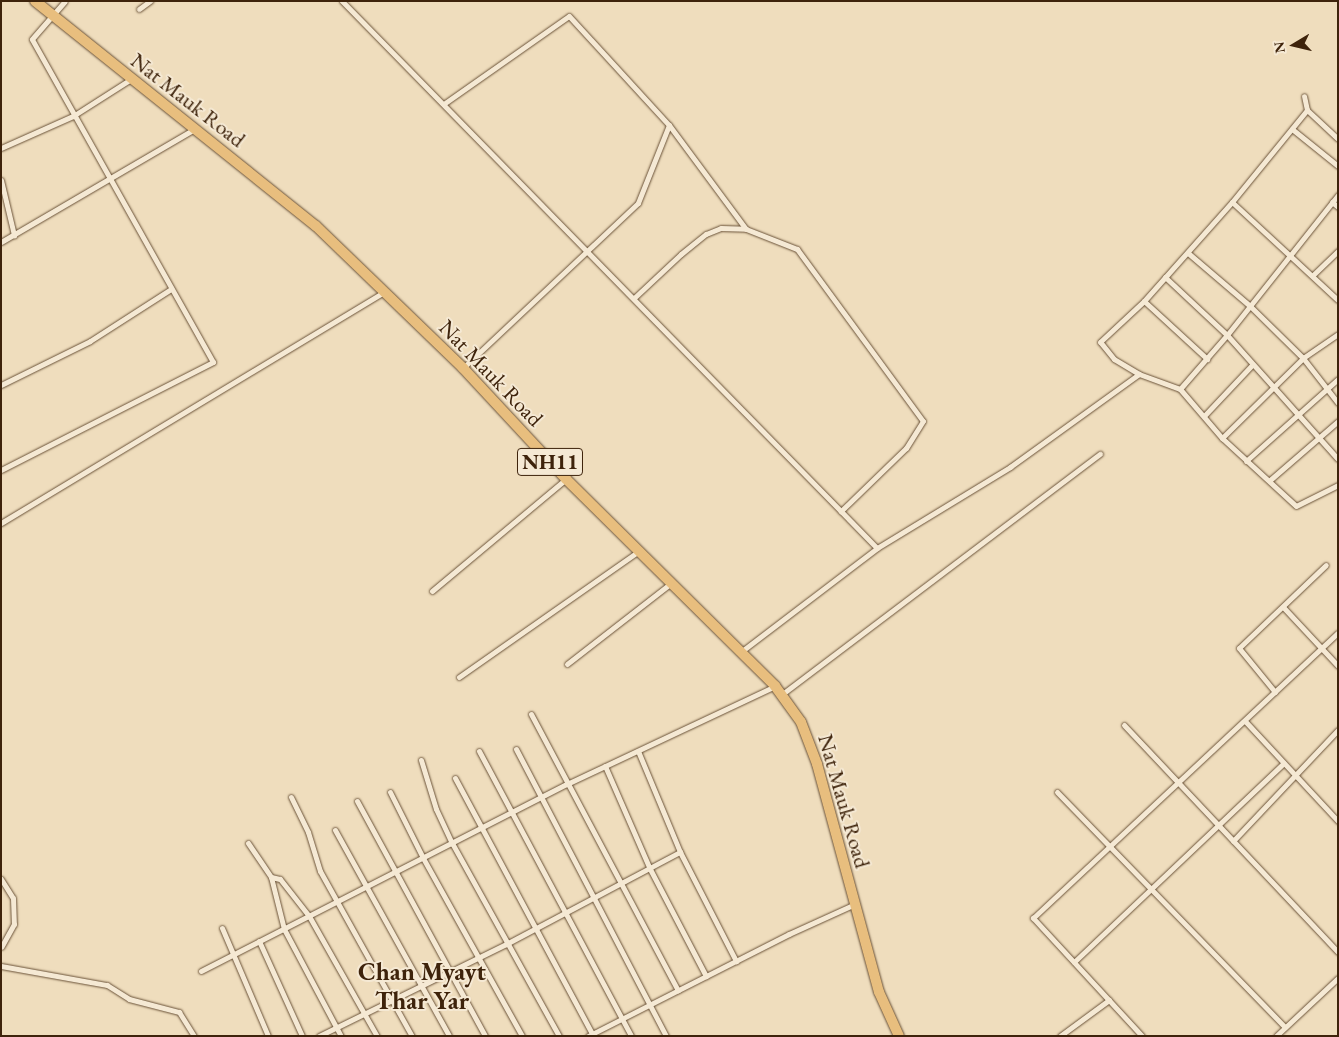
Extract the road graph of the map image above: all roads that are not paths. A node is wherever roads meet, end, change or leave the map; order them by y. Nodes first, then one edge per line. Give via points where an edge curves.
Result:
1 (35, 1) edge
2 (65, 1) edge
3 (150, 1) edge
4 (342, 1) edge
5 (139, 9) dead end
6 (51, 15) junction
7 (131, 79) junction
8 (1304, 96) dead end
9 (445, 103) junction
10 (1307, 110) junction
11 (73, 116) junction
12 (669, 125) junction
13 (194, 129) junction
14 (1292, 129) junction
15 (1338, 139) edge
16 (1, 148) edge
17 (1338, 166) edge
18 (108, 179) junction
19 (1, 180) edge
20 (1338, 195) edge
21 (1232, 202) junction
22 (1332, 202) junction
23 (1338, 208) edge
24 (746, 229) junction
25 (14, 235) junction
26 (1, 242) edge
27 (588, 250) junction
28 (1338, 251) edge
29 (1188, 253) junction
30 (1292, 254) junction
31 (1313, 275) junction
32 (1165, 277) junction
33 (171, 288) junction
34 (384, 292) junction
35 (1337, 296) edge
36 (634, 298) junction
37 (1144, 301) junction
38 (1250, 306) junction
39 (1338, 334) edge
40 (1227, 336) junction
41 (1303, 358) junction
42 (1208, 359) junction
43 (1253, 364) junction
44 (463, 368) junction
45 (1139, 374) junction
46 (1338, 379) edge
47 (1, 385) edge
48 (1276, 388) junction
49 (1180, 389) junction
50 (1326, 389) junction
51 (1338, 403) edge
52 (1299, 413) junction
53 (1204, 416) junction
54 (1338, 421) edge
55 (1321, 436) junction
56 (1222, 438) junction
57 (1100, 454) dead end
58 (1338, 459) edge
59 (1246, 461) junction
60 (1, 470) edge
61 (566, 479) junction
62 (1270, 480) junction
63 (1338, 484) edge
64 (841, 511) junction
65 (1, 523) edge
66 (877, 548) junction
67 (640, 551) junction
68 (1326, 565) dead end
69 (672, 583) junction
70 (432, 591) dead end
71 (1284, 608) junction
72 (1338, 633) edge
73 (1322, 649) junction
74 (742, 651) junction
75 (566, 664) dead end
76 (1338, 666) edge
77 (459, 677) dead end
78 (778, 690) junction
79 (1275, 692) junction
80 (531, 714) dead end
81 (1245, 721) junction
82 (1124, 725) dead end
83 (1338, 730) edge
84 (516, 749) dead end
85 (479, 751) dead end
86 (638, 751) junction
87 (421, 760) dead end
88 (1284, 763) junction
89 (605, 766) junction
90 (1296, 775) junction
91 (454, 778) dead end
92 (1179, 783) junction
93 (567, 784) junction
94 (390, 792) dead end
95 (1057, 792) dead end
96 (291, 797) dead end
97 (541, 798) junction
98 (357, 801) dead end
99 (512, 813) junction
100 (1338, 821) edge
101 (1218, 825) junction
102 (481, 828) junction
103 (334, 830) dead end
104 (1233, 840) junction
105 (248, 843) dead end
106 (452, 843) junction
107 (1110, 848) junction
108 (680, 852) junction
109 (423, 858) junction
110 (650, 869) junction
111 (395, 872) junction
112 (271, 877) junction
113 (1, 879) edge
114 (621, 885) junction
115 (365, 887) junction
116 (1150, 890) junction
117 (592, 899) junction
118 (337, 902) junction
119 (853, 905) junction
120 (564, 914) junction
121 (309, 916) junction
122 (222, 928) dead end
123 (284, 929) junction
124 (536, 929) junction
125 (260, 941) junction
126 (506, 944) junction
127 (1, 947) edge
128 (1338, 952) edge
129 (233, 955) junction
130 (478, 958) junction
131 (736, 960) junction
132 (1074, 962) junction
133 (1, 966) edge
134 (201, 971) dead end
135 (451, 971) junction
136 (706, 976) junction
137 (1338, 978) edge
138 (422, 986) junction
139 (678, 990) junction
140 (392, 1000) junction
141 (1109, 1000) junction
142 (650, 1004) junction
143 (365, 1013) junction
144 (621, 1019) junction
145 (337, 1027) junction
146 (1285, 1027) junction
147 (590, 1035) edge
148 (194, 1036) edge
149 (268, 1036) edge
150 (302, 1036) edge
151 (319, 1036) edge
152 (341, 1036) edge
153 (377, 1036) edge
154 (412, 1036) edge
155 (448, 1036) edge
156 (485, 1036) edge
157 (522, 1036) edge
158 (558, 1036) edge
159 (632, 1036) edge
160 (666, 1036) edge
161 (898, 1036) edge
162 (1060, 1036) edge
163 (1142, 1036) edge
164 (1276, 1036) edge

1 - 6 highway, Nat Mauk Road / NH11
2 - 6 street
3 - 5 street
4 - 9 street
6 - 7 highway, Nat Mauk Road / NH11
6 - 11 street via 32,39
7 - 11 street
7 - 13 highway, Nat Mauk Road / NH11
8 - 10 street
9 - 12 street via 569,16
9 - 27 street
10 - 14 street
10 - 15 street
11 - 16 street
11 - 18 street
12 - 24 street
12 - 27 street via 638,203
13 - 18 street
13 - 34 highway, Nat Mauk Road / NH11 via 316,226
14 - 17 street
14 - 21 street
18 - 25 street
18 - 33 street
19 - 25 street
20 - 22 street
21 - 29 street
21 - 30 street
22 - 23 street
22 - 30 street
24 - 36 street via 721,228 706,234
24 - 64 street via 797,249 923,421 906,448
25 - 26 street
27 - 36 street
27 - 44 street
28 - 31 street
29 - 32 street
29 - 38 street
30 - 31 street
30 - 38 street
31 - 35 street
32 - 37 street
32 - 40 street
33 - 47 street via 90,341
33 - 60 street via 212,362
34 - 44 highway, Nat Mauk Road / NH11
34 - 65 street
36 - 64 street
37 - 42 street
37 - 45 street via 1100,342 1114,359
38 - 40 street
38 - 41 street
39 - 41 street
40 - 42 street
40 - 43 street
41 - 48 street
41 - 50 street
42 - 49 street
43 - 48 street
43 - 53 street
44 - 61 highway, Nat Mauk Road / NH11
45 - 49 street
45 - 66 street via 1010,466
46 - 50 street
48 - 52 street
48 - 56 street
49 - 53 street
50 - 51 street
50 - 52 street
52 - 55 street
52 - 59 street
53 - 56 street
54 - 55 street
55 - 58 street
55 - 62 street
56 - 59 street
57 - 78 street
59 - 62 street
61 - 67 highway, Nat Mauk Road / NH11
61 - 70 street
62 - 63 street via 1296,506
64 - 66 street
66 - 74 street
67 - 69 highway, Nat Mauk Road / NH11
67 - 77 street
68 - 71 street
69 - 74 highway, Nat Mauk Road / NH11
69 - 75 street
71 - 73 street
71 - 79 street via 1239,648
72 - 73 street
73 - 76 street
73 - 79 street
74 - 78 highway, Nat Mauk Road / NH11
78 - 86 street
78 - 119 highway, Nat Mauk Road / NH11 via 801,722 817,764
79 - 81 street
80 - 93 street
81 - 88 street
81 - 92 street
82 - 92 street
83 - 90 street
84 - 97 street
85 - 99 street
86 - 89 street
86 - 108 street
87 - 106 street via 436,809
88 - 90 street
88 - 101 street
89 - 93 street
89 - 110 street
90 - 100 street
90 - 104 street
91 - 102 street
92 - 101 street
92 - 107 street
93 - 97 street
93 - 114 street
94 - 109 street
95 - 107 street
96 - 118 street via 308,832 320,871
97 - 99 street
97 - 117 street
98 - 111 street
99 - 102 street
99 - 120 street
101 - 104 street
101 - 116 street
102 - 106 street
102 - 124 street
103 - 115 street
104 - 128 street
105 - 112 street
106 - 109 street
106 - 126 street
107 - 116 street
107 - 132 street via 1034,918
108 - 110 street
108 - 131 street
109 - 111 street
109 - 130 street
110 - 114 street
110 - 136 street
111 - 115 street
111 - 135 street
112 - 121 street via 280,879
112 - 123 street
113 - 127 street via 13,898 14,924
114 - 117 street
114 - 139 street
115 - 118 street
115 - 138 street
116 - 132 street
116 - 146 street
117 - 120 street
117 - 142 street
118 - 121 street
118 - 140 street
119 - 131 street
119 - 161 highway, Nat Mauk Road / NH11 via 879,992
120 - 124 street
120 - 144 street
121 - 123 street
121 - 143 street
122 - 129 street
123 - 125 street
123 - 145 street
124 - 126 street
124 - 147 street
125 - 129 street
125 - 150 street
126 - 130 street
126 - 158 street
129 - 134 street
129 - 149 street
130 - 135 street
130 - 157 street
131 - 136 street
132 - 141 street
133 - 148 street via 107,985 129,999 179,1012
135 - 138 street
135 - 156 street
136 - 139 street
137 - 146 street
138 - 140 street
138 - 155 street
139 - 142 street
140 - 143 street
140 - 154 street
141 - 162 street
141 - 163 street
142 - 144 street
142 - 160 street
143 - 145 street
143 - 153 street
144 - 147 street
144 - 159 street
145 - 151 street
145 - 152 street
146 - 164 street

